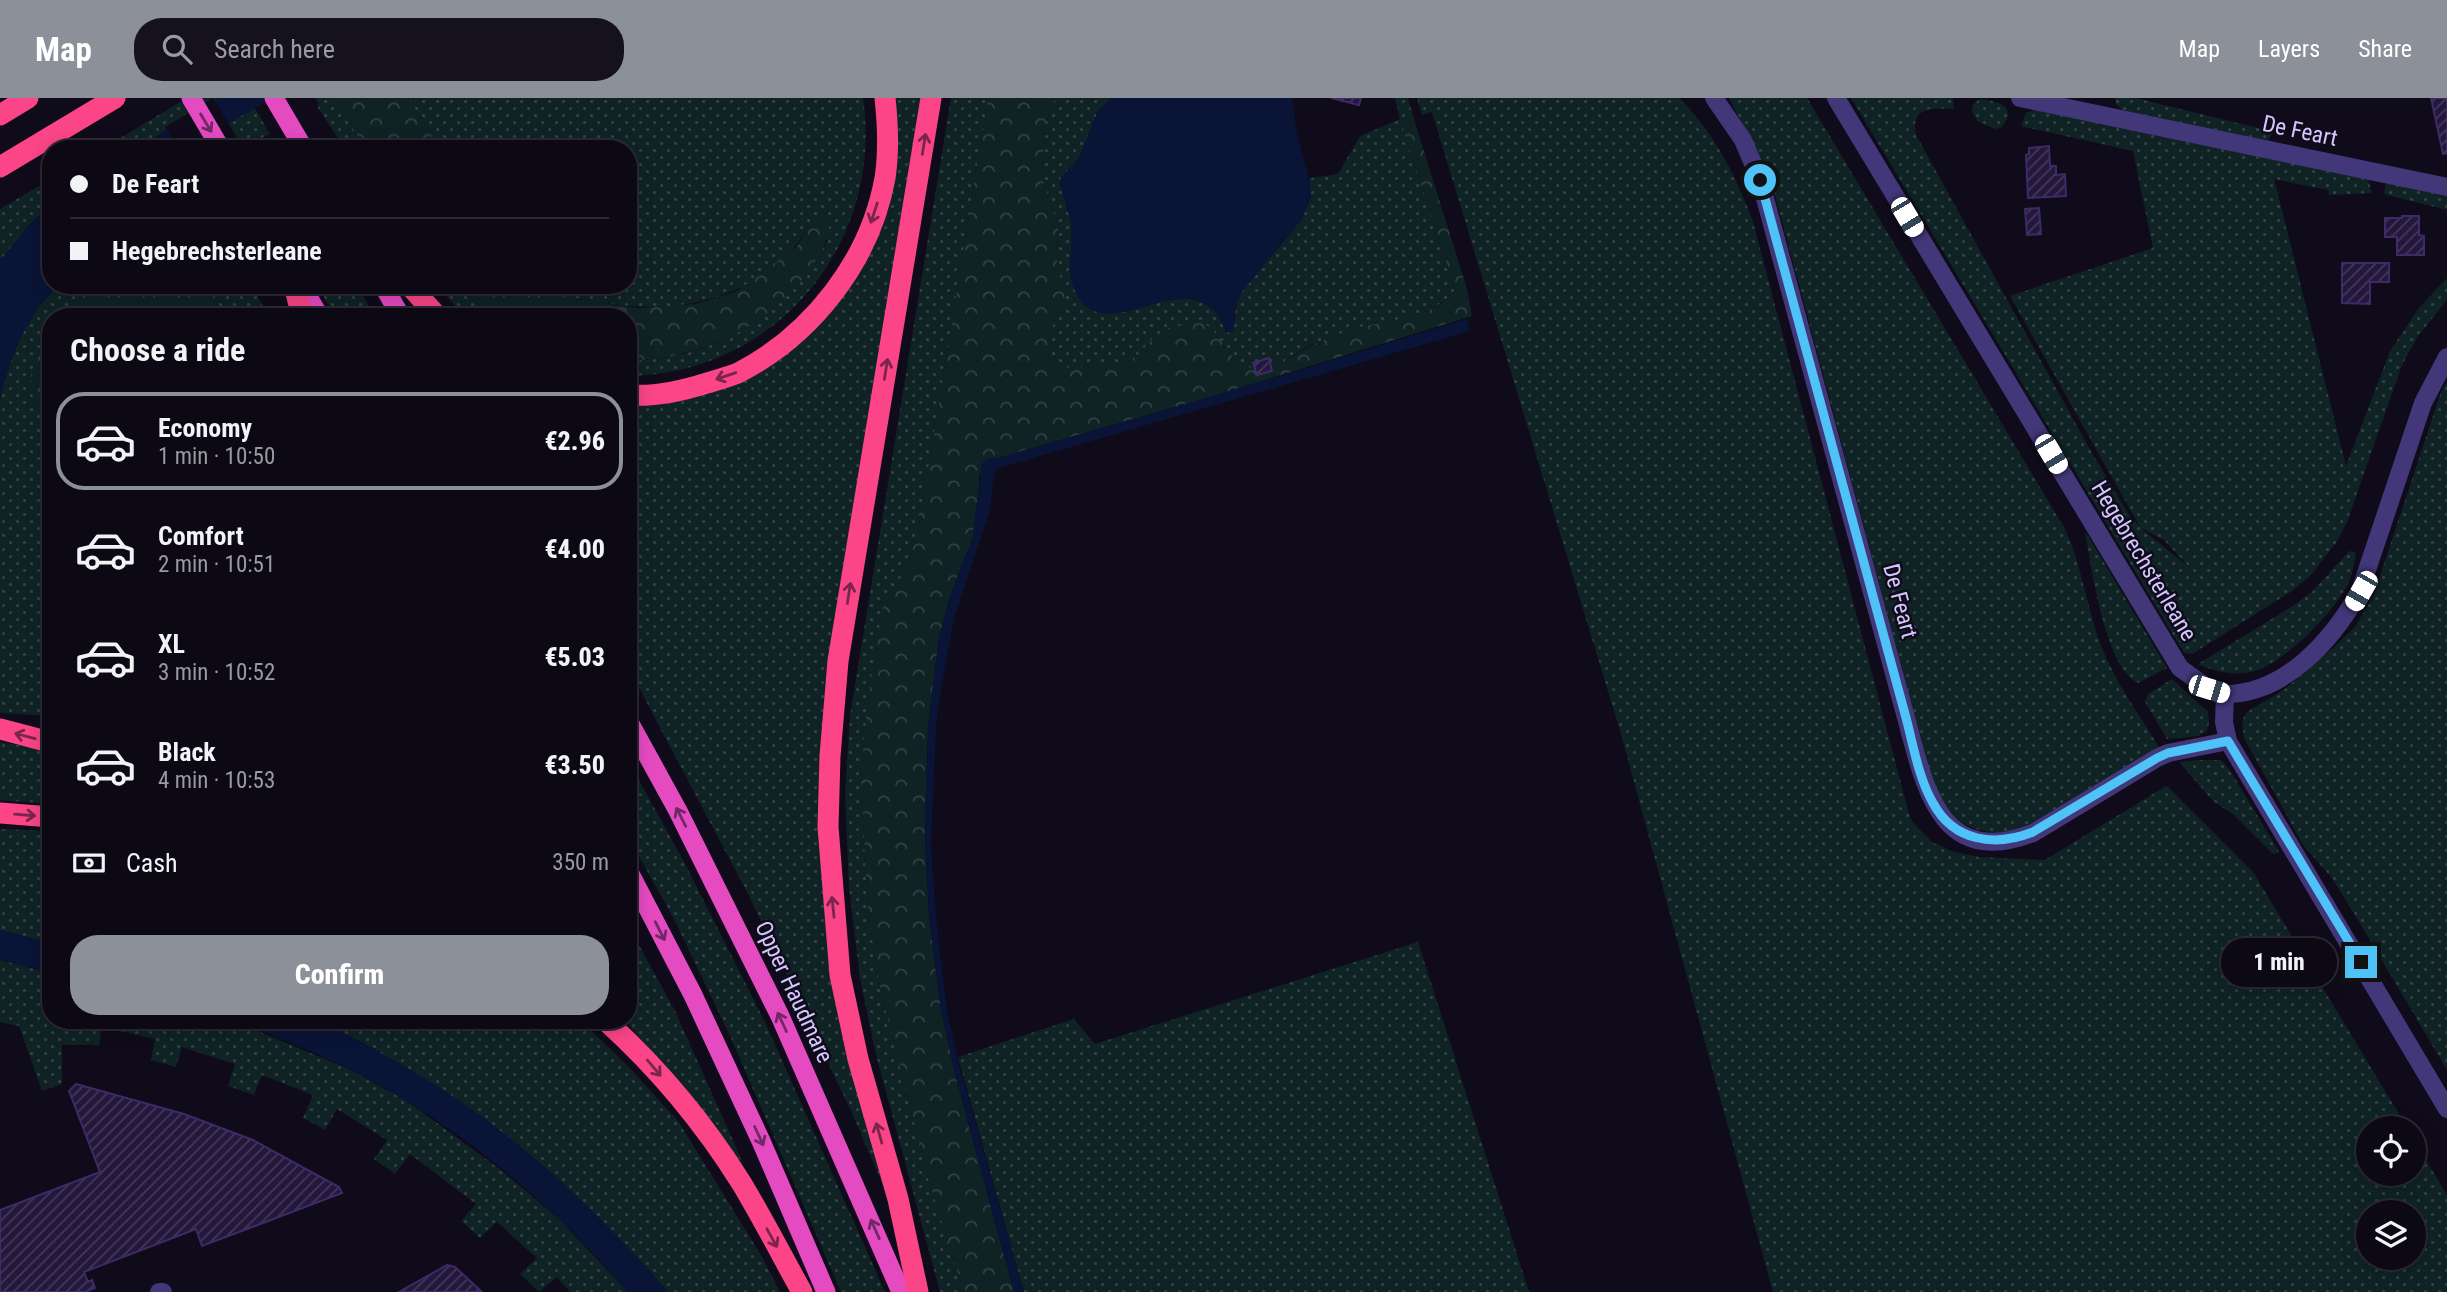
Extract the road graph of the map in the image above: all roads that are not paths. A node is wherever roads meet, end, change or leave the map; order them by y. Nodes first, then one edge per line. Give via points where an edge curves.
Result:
1 (28, 98) edge
2 (115, 98) edge
3 (191, 98) edge
4 (274, 98) edge
5 (884, 98) edge
6 (931, 98) edge
7 (1714, 98) edge
8 (1836, 98) edge
9 (2021, 98) edge
10 (0, 115) edge
11 (47, 140) edge
12 (216, 140) edge
13 (299, 140) edge
14 (42, 143) edge
15 (5, 166) edge
16 (2447, 187) edge
17 (417, 294) edge
18 (430, 308) edge
19 (2447, 357) edge
20 (637, 394) edge
21 (2225, 694) junction
22 (0, 729) edge
23 (637, 736) edge
24 (42, 740) edge
25 (2228, 741) junction
26 (0, 813) edge
27 (42, 816) edge
28 (637, 887) edge
29 (615, 1029) edge
30 (2447, 1109) edge
31 (802, 1292) edge
32 (826, 1292) edge
33 (901, 1292) edge
34 (918, 1292) edge

1 - 10 highway
2 - 11 highway
3 -> 12 highway
4 - 13 highway
5 -> 20 highway via 888,149 876,209 843,280 811,320 737,373 682,391
34 -> 6 highway via 840,975 828,827 838,661
7 - 25 street, De Feart via 1743,140 1760,180 1926,789 1937,811 1963,834 2007,841 2033,832 2168,753
8 - 21 street, Hegebrechsterleane via 2180,668 2209,689
9 - 16 street, De Feart
14 - 15 highway
17 - 18 highway
19 - 21 street via 2423,403 2361,591 2335,631 2296,668 2258,688
21 - 25 street
24 -> 22 highway
33 -> 23 highway, Opper Haudmare via 780,1016
25 - 30 street
26 -> 27 highway
28 -> 32 highway via 693,995
29 -> 31 highway via 692,1113 742,1184

